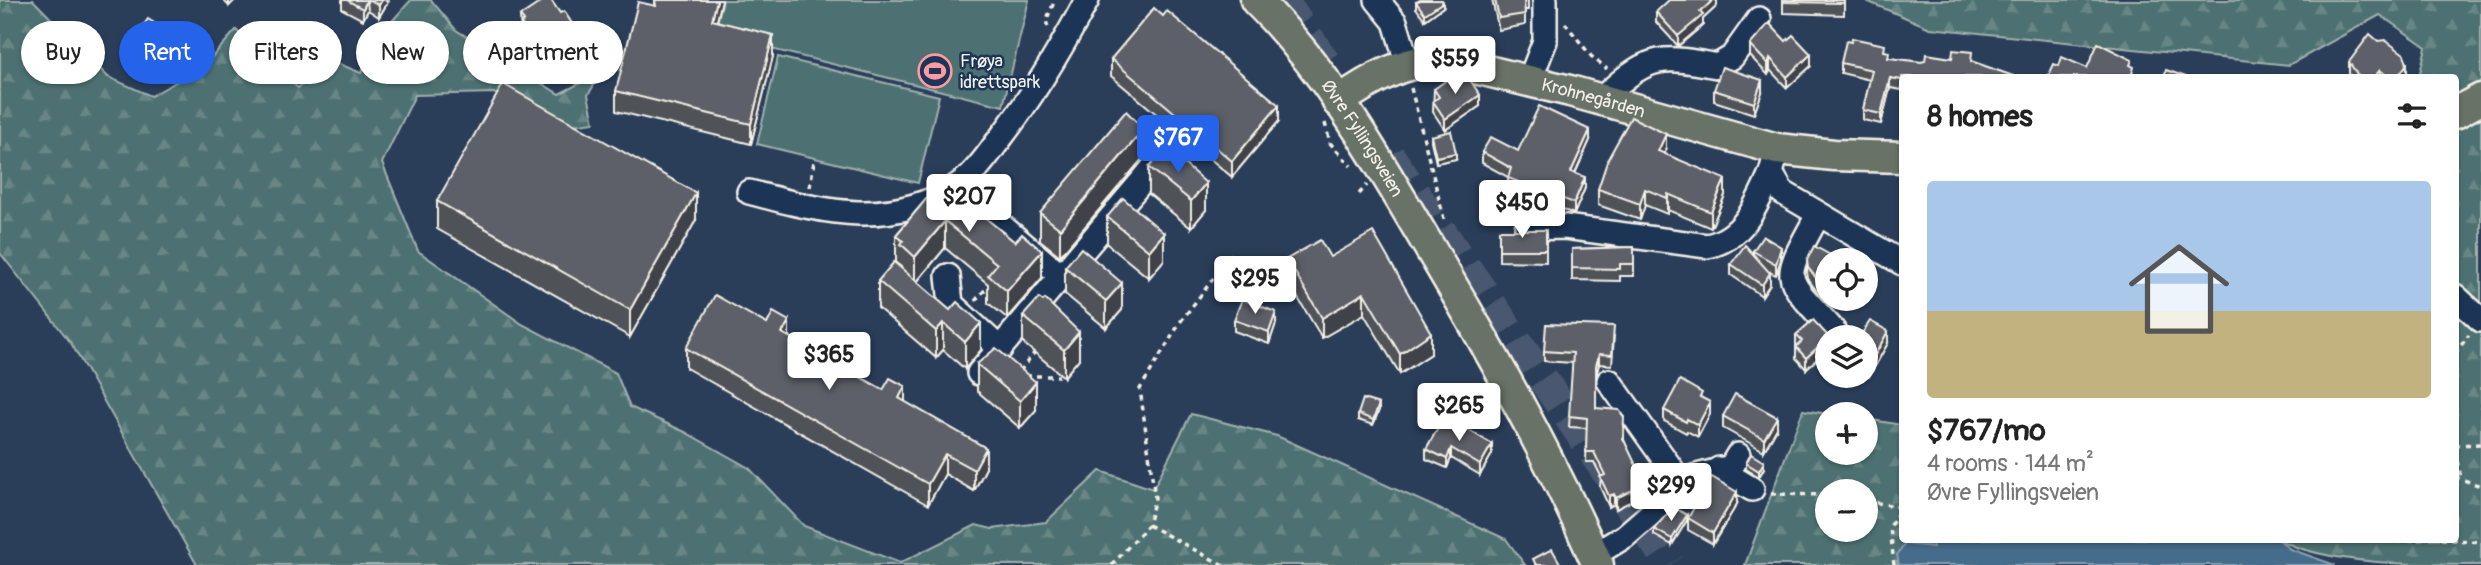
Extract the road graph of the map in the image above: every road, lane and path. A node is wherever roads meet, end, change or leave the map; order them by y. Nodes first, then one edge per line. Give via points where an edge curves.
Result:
1 (1087, 0) edge
2 (1256, 0) edge
3 (1377, 0) edge
4 (1546, 8) edge
5 (1759, 19) dead end
6 (1408, 65) junction
7 (1529, 82) junction
8 (1613, 84) joint
9 (2481, 99) edge
10 (1338, 102) junction
11 (2459, 111) edge
12 (1899, 157) edge
13 (814, 161) dead end
14 (1159, 161) edge
15 (1774, 161) junction
16 (813, 175) dead end
17 (964, 181) junction
18 (749, 192) dead end
19 (1818, 215) junction
20 (1527, 228) edge
21 (1447, 233) dead end
22 (1232, 254) dead end
23 (1899, 261) edge
24 (948, 275) dead end
25 (997, 276) edge
26 (1061, 276) junction
27 (2459, 300) edge
28 (962, 316) junction
29 (2481, 320) edge
30 (1828, 325) edge
31 (999, 350) junction
32 (1034, 353) dead end
33 (1020, 371) junction
34 (977, 376) edge
35 (1059, 376) dead end
36 (1609, 381) dead end
37 (2481, 444) edge
38 (2459, 445) edge
39 (1738, 456) dead end
40 (2459, 469) edge
41 (1719, 470) junction
42 (2461, 478) joint
43 (2481, 486) edge
44 (1752, 489) joint
45 (1678, 490) junction
46 (1815, 495) edge
47 (1878, 503) edge
48 (1899, 506) edge
49 (1899, 512) edge
50 (1148, 525) junction
51 (2459, 540) edge
52 (2481, 542) edge
53 (1596, 560) edge
54 (1112, 565) edge
55 (1223, 565) edge
56 (1894, 565) edge

1 - 17 street via 1030,100
2 - 10 main road, Øvre Fyllingsveien
3 - 6 street via 1395,22
4 - 7 street via 1545,41
4 - 8 path via 1560,18
5 - 8 street, Krohnegården via 1732,57 1717,66 1675,57 1660,59
6 - 7 main road, Krohnegården via 1442,60
6 - 10 main road, Krohnegården
6 - 21 path
7 - 15 main road, Krohnegården
9 - 11 main road
10 - 53 main road, Øvre Fyllingsveien via 1391,182 1506,381
12 - 15 main road, Krohnegården via 1833,155
13 - 16 path
14 - 26 street
15 - 19 street via 1782,192
15 - 20 street via 1739,231 1722,243 1706,246 1565,227
17 - 18 street via 917,206 859,213
17 - 26 street via 978,206
19 - 23 street
19 - 30 street via 1790,275 1795,288
22 - 50 path via 1181,321 1140,389 1155,498
24 - 28 street via 951,304
25 - 28 path
26 - 31 street
27 - 29 street
28 - 31 street
31 - 33 path
31 - 34 street
32 - 33 path
33 - 35 path via 1025,378
36 - 45 street via 1675,474
37 - 38 path
39 - 41 street, Øvre Fyllingsveien via 1731,467
40 - 42 path
41 - 44 street
41 - 45 street, Øvre Fyllingsveien via 1693,477
42 - 43 path
44 - 46 path
45 - 53 street, Øvre Fyllingsveien
47 - 48 path
49 - 56 path via 1890,527
50 - 54 path
50 - 55 path
51 - 52 path

